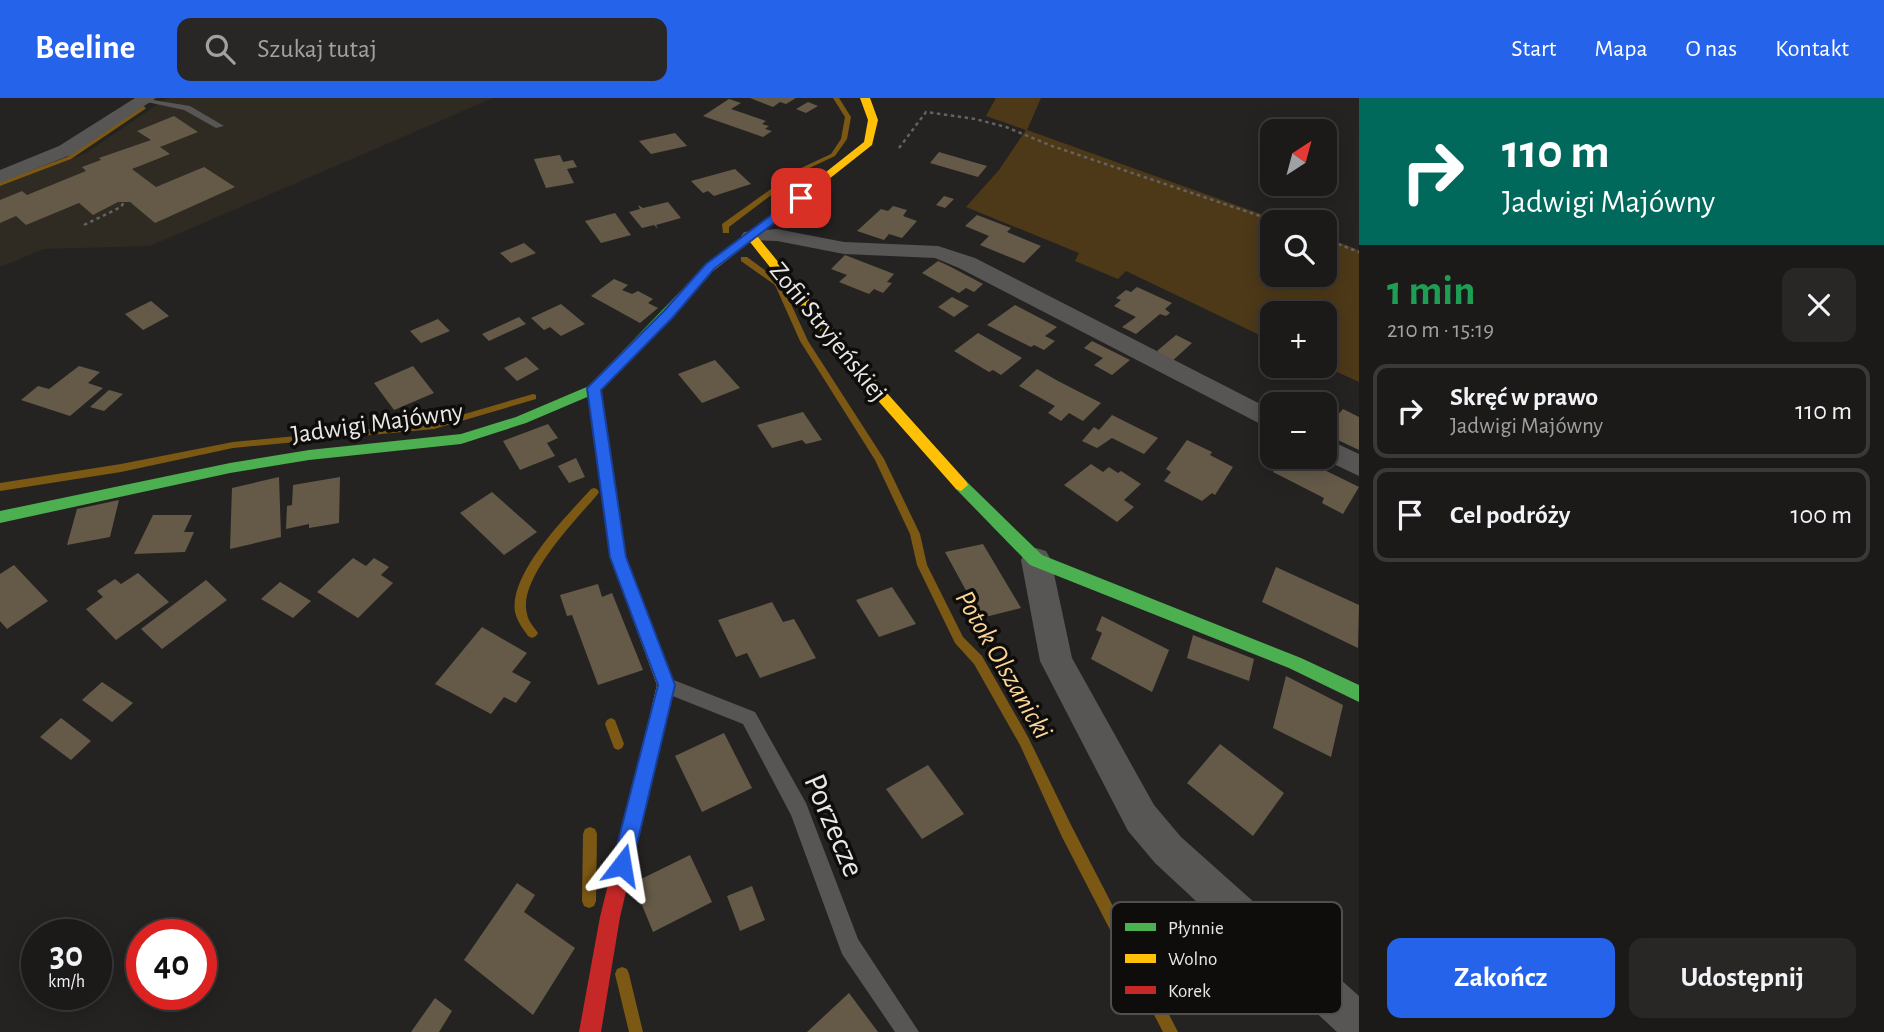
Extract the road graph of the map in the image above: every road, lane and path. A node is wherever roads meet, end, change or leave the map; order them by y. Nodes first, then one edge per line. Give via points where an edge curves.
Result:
1 (865, 98) edge
2 (146, 99) edge
3 (926, 112) dead end
4 (219, 126) dead end
5 (0, 177) edge
6 (124, 202) dead end
7 (1260, 216) edge
8 (84, 225) dead end
9 (751, 236) junction
10 (1337, 244) edge
11 (1359, 252) edge
12 (594, 388) junction
13 (1260, 415) edge
14 (1337, 454) edge
15 (1359, 466) edge
16 (0, 517) edge
17 (1036, 560) junction
18 (666, 685) junction
19 (1359, 694) edge
20 (1225, 902) edge
21 (1342, 1009) edge
22 (1359, 1024) edge
23 (590, 1032) edge
24 (908, 1032) edge

1 - 9 street, Jadwigi Majówny via 873,120 869,143
2 - 4 lane via 187,108
2 - 5 street via 66,150
3 - 7 path via 1020,129 1052,146
6 - 8 path
9 - 12 street, Jadwigi Majówny via 710,267
9 - 13 street, Zofii Stryjeńskiej via 777,235 844,248 938,252
9 - 17 street, Zofii Stryjeńskiej via 863,375 978,504
10 - 11 path
12 - 16 street, Jadwigi Majówny via 521,420 461,439 243,466
12 - 18 street via 618,557
14 - 15 street
17 - 19 street, Zofii Stryjeńskiej via 1295,663
17 - 20 street via 1056,661 1141,818 1168,850
18 - 23 street via 610,916
18 - 24 lane, Porzecze via 750,718 799,810 850,946
21 - 22 street

